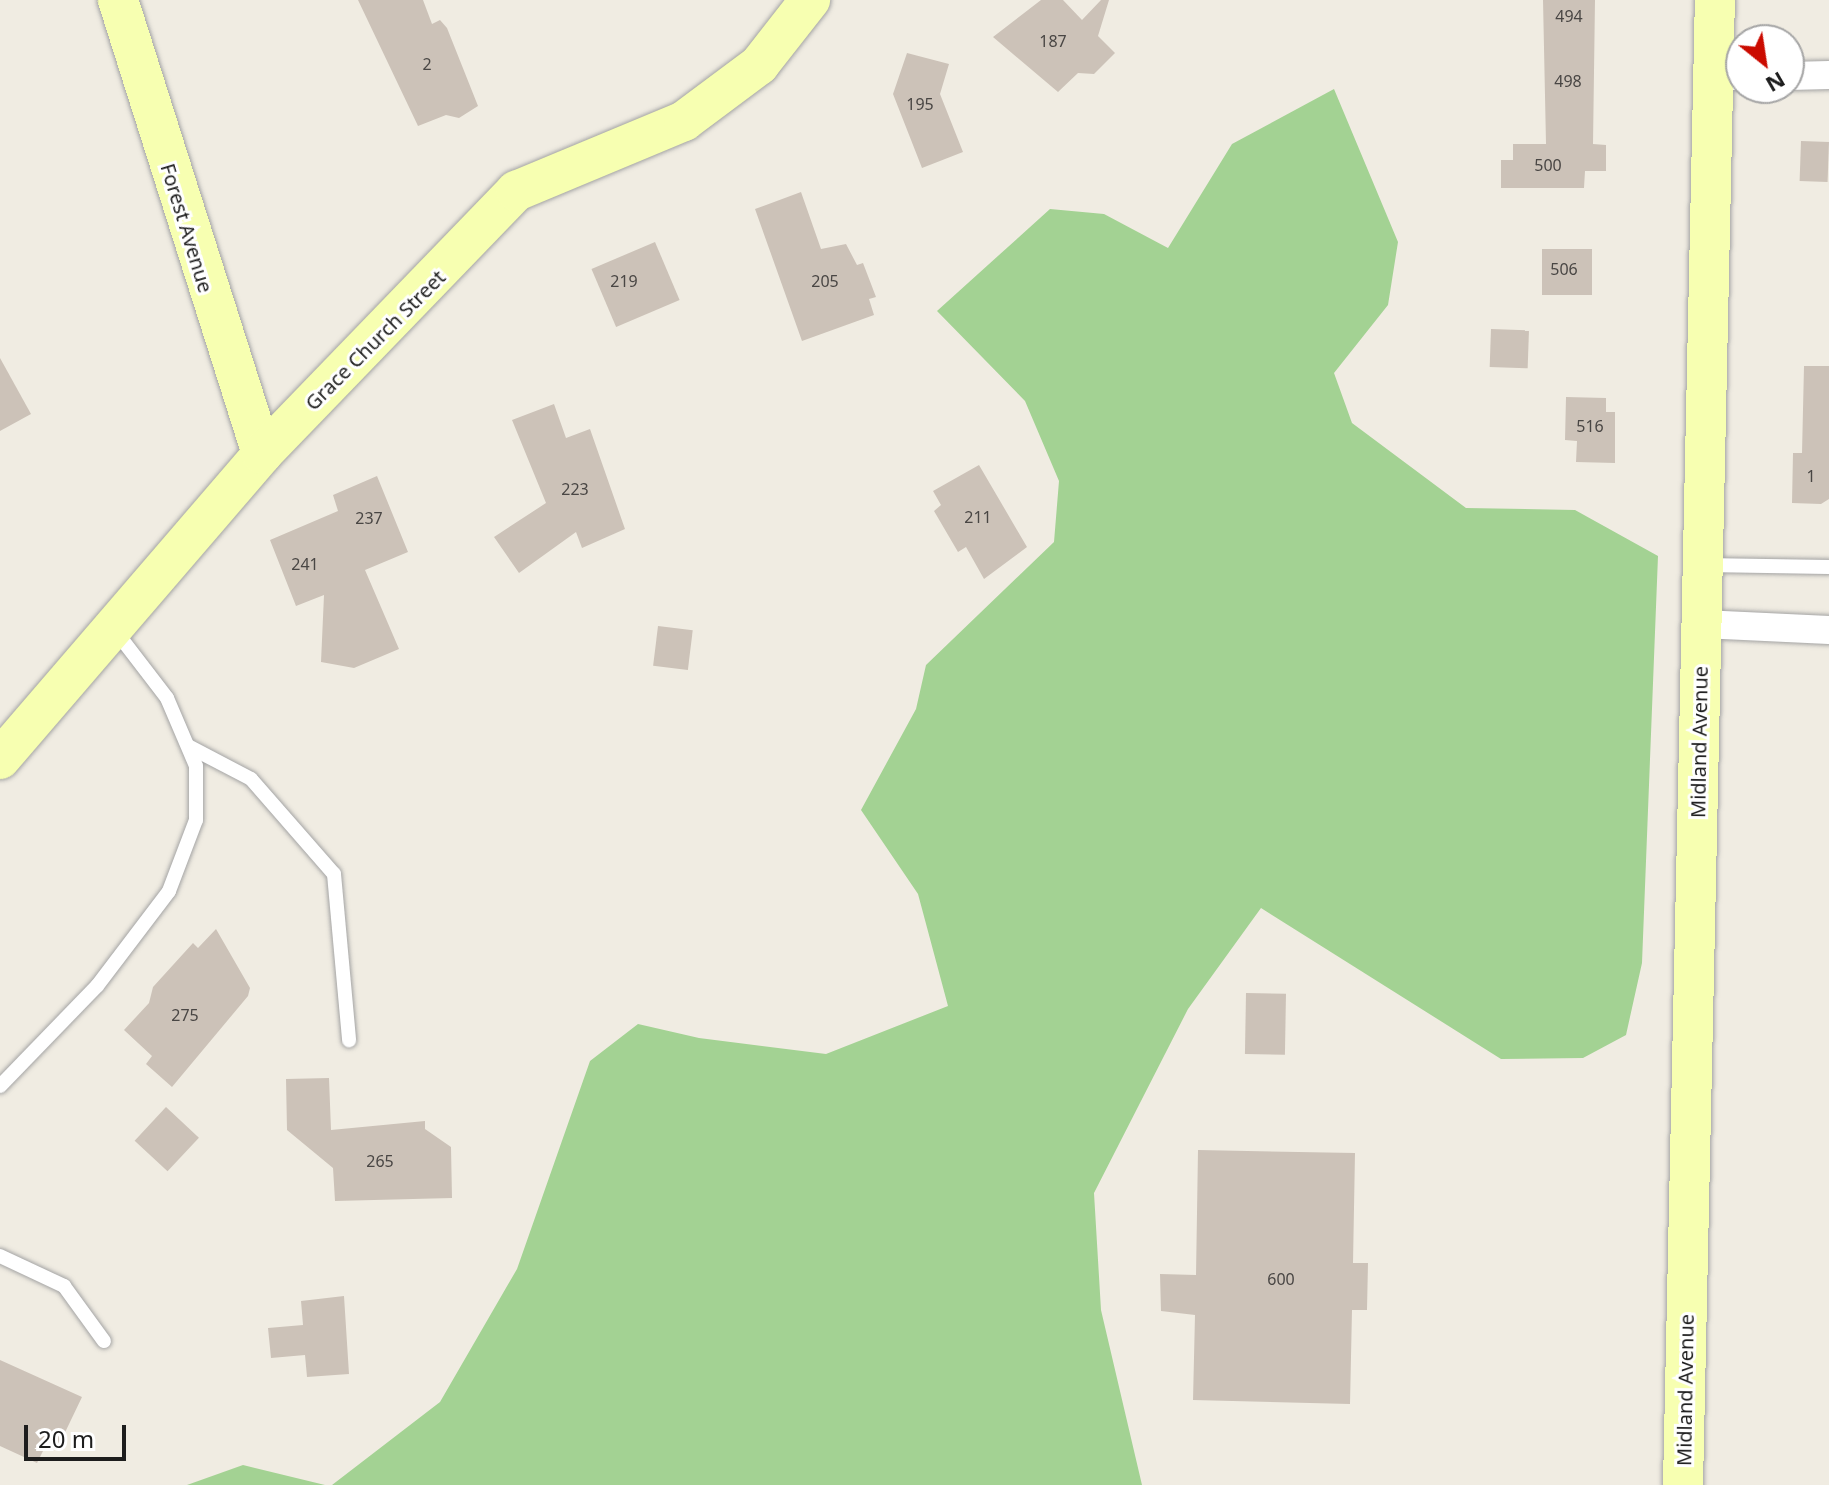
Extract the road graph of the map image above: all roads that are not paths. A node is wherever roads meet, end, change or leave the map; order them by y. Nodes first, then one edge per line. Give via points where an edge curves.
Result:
1 (118, 0) edge
2 (810, 0) edge
3 (1715, 0) edge
4 (1725, 63) edge
5 (1829, 75) edge
6 (1805, 76) edge
7 (1726, 104) edge
8 (262, 454) junction
9 (1703, 565) junction
10 (1829, 567) edge
11 (1702, 624) junction
12 (114, 628) junction
13 (1829, 630) edge
14 (188, 746) junction
15 (0, 759) edge
16 (349, 1040) dead end
17 (0, 1086) edge
18 (0, 1256) edge
19 (104, 1341) dead end
20 (1683, 1485) edge

1 - 8 street, Forest Avenue
2 - 8 street, Grace Church Street via 759,65 684,121 516,191
3 - 4 street, Midland Avenue
5 - 6 street
7 - 9 street, Midland Avenue
8 - 12 street, Grace Church Street
9 - 10 lane
9 - 11 street, Midland Avenue
11 - 13 street
11 - 20 street, Midland Avenue
12 - 14 lane via 167,698
12 - 15 street, Grace Church Street
14 - 16 lane via 251,779 334,874
14 - 17 lane via 196,766 196,820 169,891 97,986
18 - 19 lane via 64,1286

